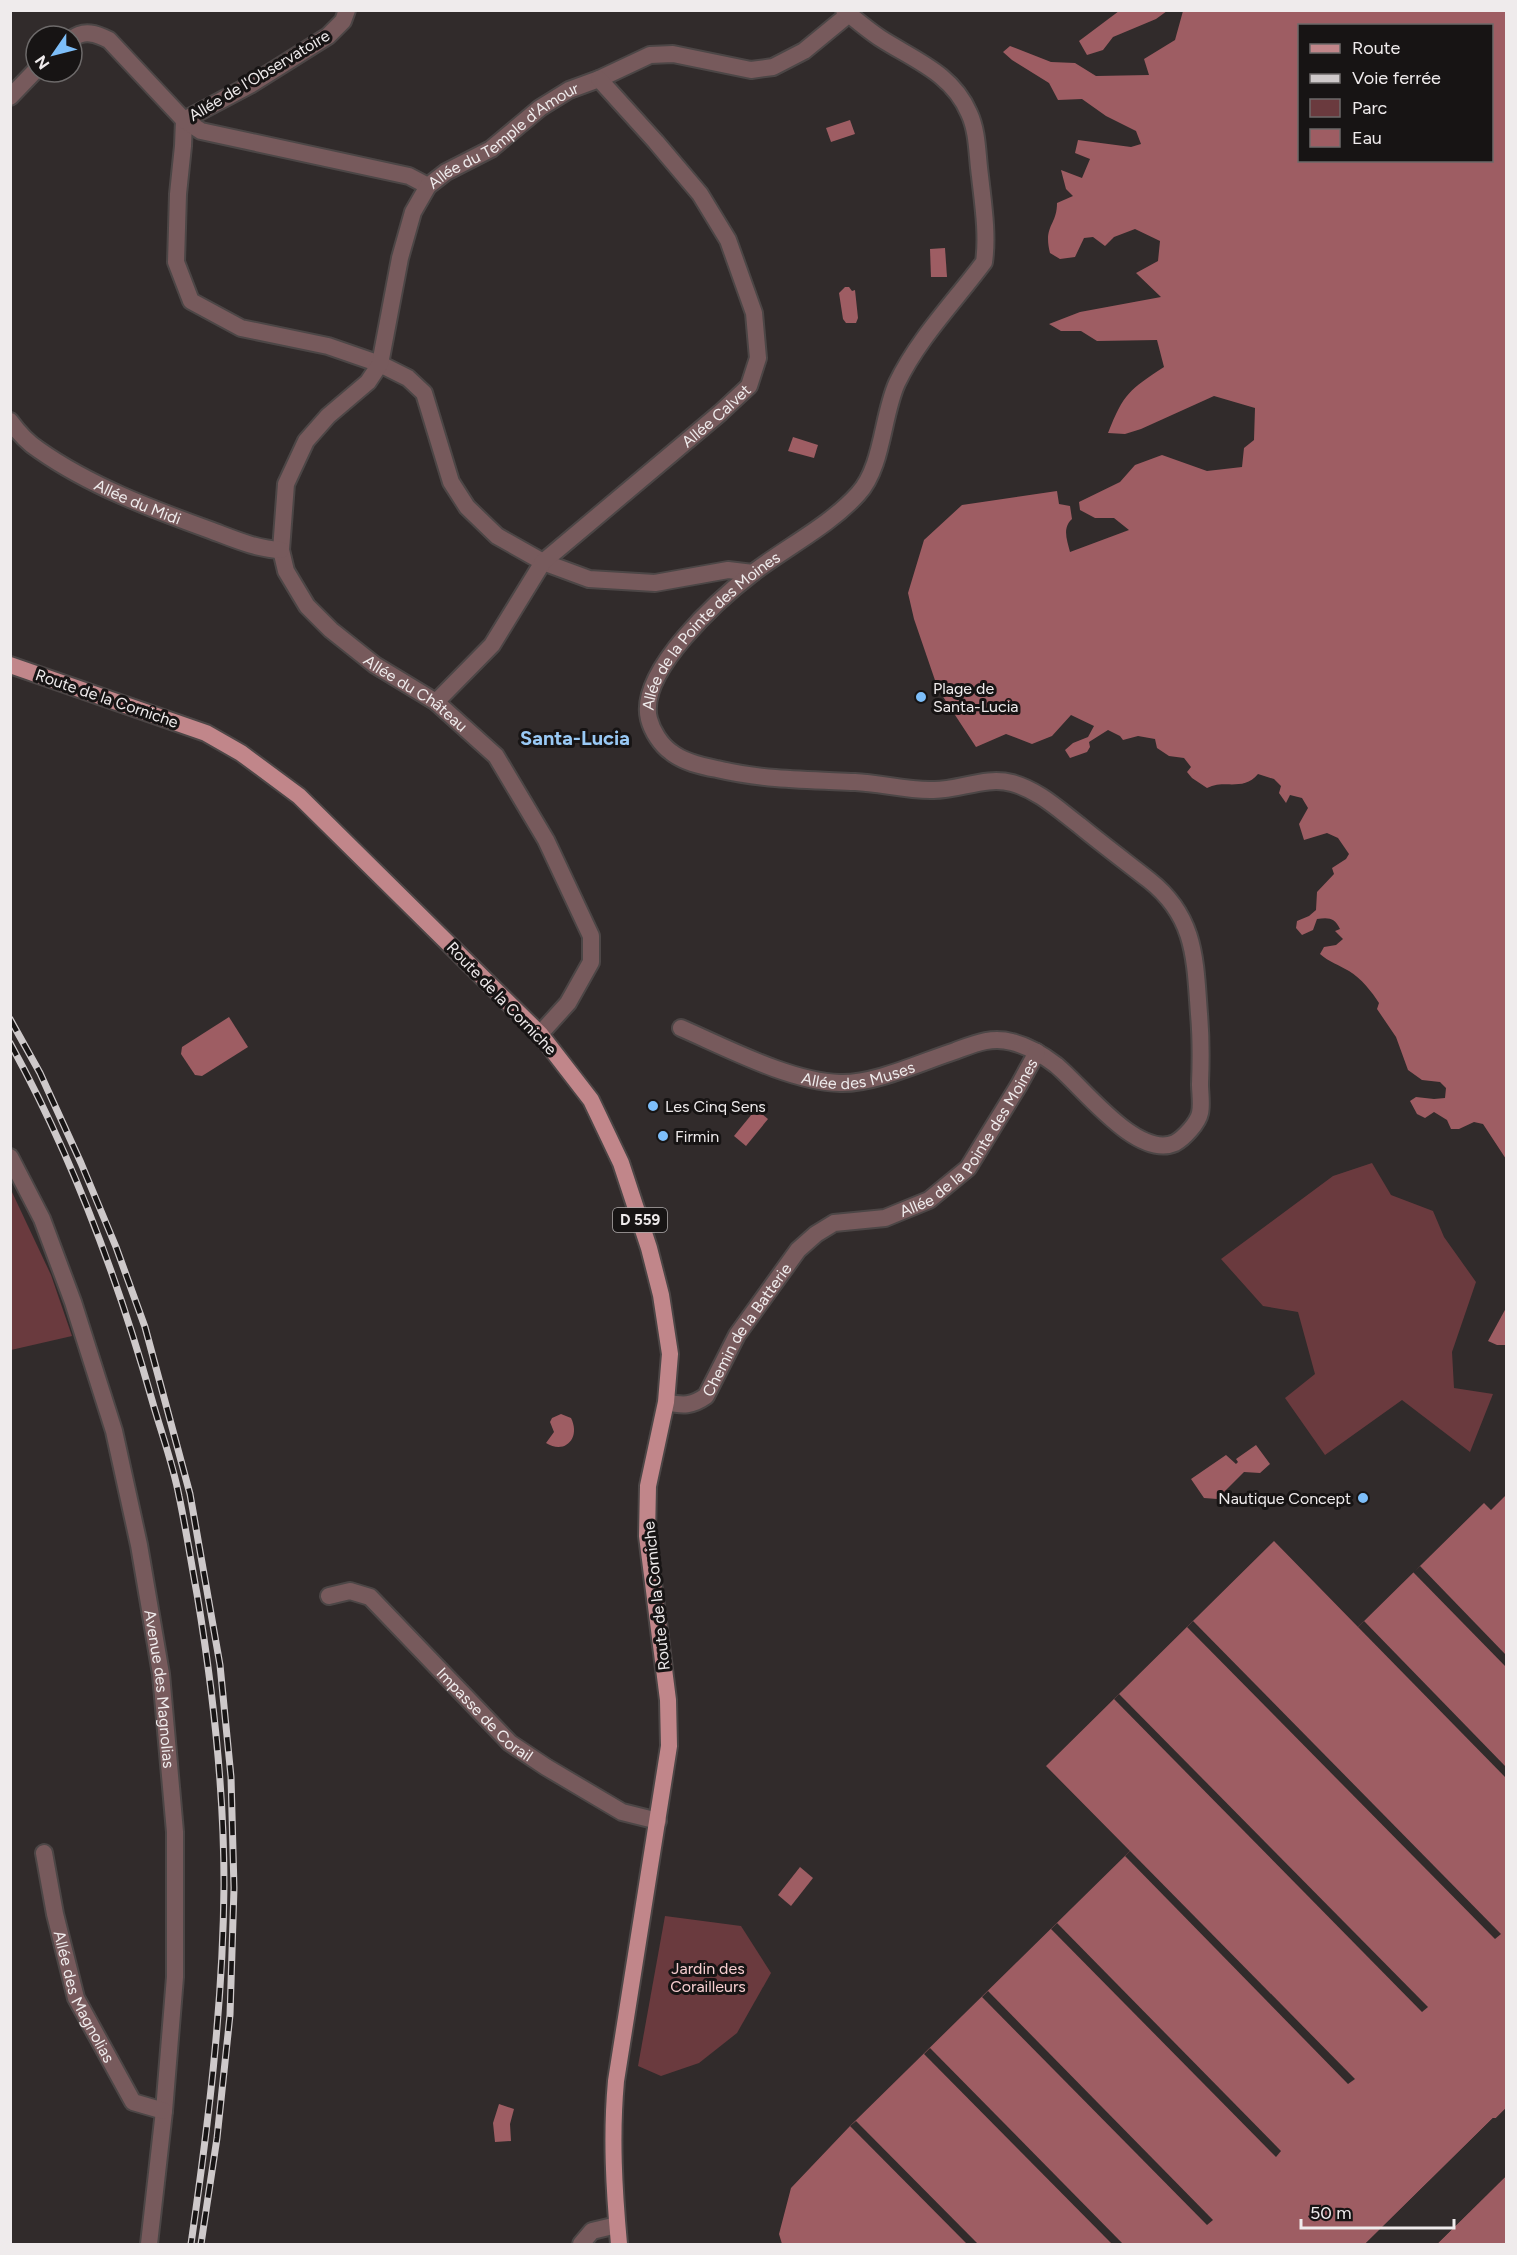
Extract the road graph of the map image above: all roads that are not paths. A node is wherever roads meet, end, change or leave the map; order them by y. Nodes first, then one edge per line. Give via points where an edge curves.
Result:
1 (347, 10) edge
2 (846, 12) edge
3 (84, 34) edge
4 (599, 79) junction
5 (24, 82) edge
6 (10, 97) edge
7 (183, 120) junction
8 (428, 186) junction
9 (380, 364) junction
10 (10, 421) edge
11 (281, 550) junction
12 (543, 562) junction
13 (753, 573) junction
14 (10, 665) edge
15 (436, 702) junction
16 (681, 1028) dead end
17 (540, 1034) junction
18 (1037, 1052) junction
19 (10, 1157) edge
20 (816, 1234) joint
21 (666, 1402) junction
22 (329, 1596) dead end
23 (658, 1821) junction
24 (44, 1853) dead end
25 (164, 2111) junction
26 (617, 2225) junction
27 (149, 2244) edge
28 (581, 2244) edge
29 (619, 2244) edge

1 - 7 street, Allée de l'Observatoire via 343,21 328,36 250,85
2 - 4 street, Allée du Temple d'Amour via 804,51 773,67 751,70 672,54 650,55
2 - 13 street, Allée de la Pointe des Moines via 929,66 965,104 974,125 986,251 984,262 906,366 894,389 871,473 860,493
3 - 7 street, Allée du Temple d'Amour via 93,33 109,40
4 - 8 street, Allée du Temple d'Amour via 569,90 540,108 490,149
4 - 12 street, Allée Calvet via 700,194 728,240 754,313 758,358 749,386
5 - 6 street
7 - 8 street, Allée du Temple d'Amour via 201,131 409,176
7 - 9 street, Allée de l'Observatoire via 176,262 191,301 241,328 328,346
8 - 9 street, Allée du Château via 413,212 400,258
9 - 11 street, Allée du Château via 368,382 306,441 286,484
9 - 12 street via 408,378 424,393 450,482 467,507 497,536
10 - 11 street, Allée du Midi via 38,450 93,482 174,517 263,549
11 - 15 street, Allée du Château via 286,571 307,606 331,630 375,665
12 - 13 street via 589,579 655,583 728,570
12 - 15 street, Allée Calvet via 492,645
13 - 18 street, Allée de la Pointe des Moines via 682,639 648,697 649,720 673,755 697,765 751,777 861,782 937,791 1009,782 1039,794 1159,888 1179,910 1194,951 1201,1034 1200,1116 1188,1132 1174,1143 1154,1146 1136,1137
14 - 17 main road, Route de la Corniche / D 559 via 206,733 241,753 299,796
15 - 17 street, Allée du Château via 496,756 546,840 591,936 591,962 568,1003
16 - 18 street, Allée des Muses via 787,1072 843,1084 875,1078 989,1039 1013,1042
17 - 21 main road, Route de la Corniche / D 559 via 591,1100 621,1163 662,1296 670,1354
18 - 20 street, Allée de la Pointe des Moines via 968,1168 929,1200 885,1218 834,1223
19 - 25 street, Avenue des Magnolias via 42,1219 111,1420 139,1545 161,1674 175,1832 175,1977
20 - 21 street, Chemin de la Batterie via 798,1250 747,1319 706,1396 683,1406
21 - 23 main road, Route de la Corniche / D 559 via 648,1486 647,1536 668,1700 669,1746
22 - 23 street, Impasse de Corail via 350,1591 370,1597 510,1743 622,1812
23 - 26 main road, Route de la Corniche / D 559 via 616,2081 612,2122
24 - 25 street, Allée des Magnolias via 76,1998 134,2102
25 - 27 street, Avenue des Magnolias
26 - 28 street via 592,2231
26 - 29 main road, D 559

